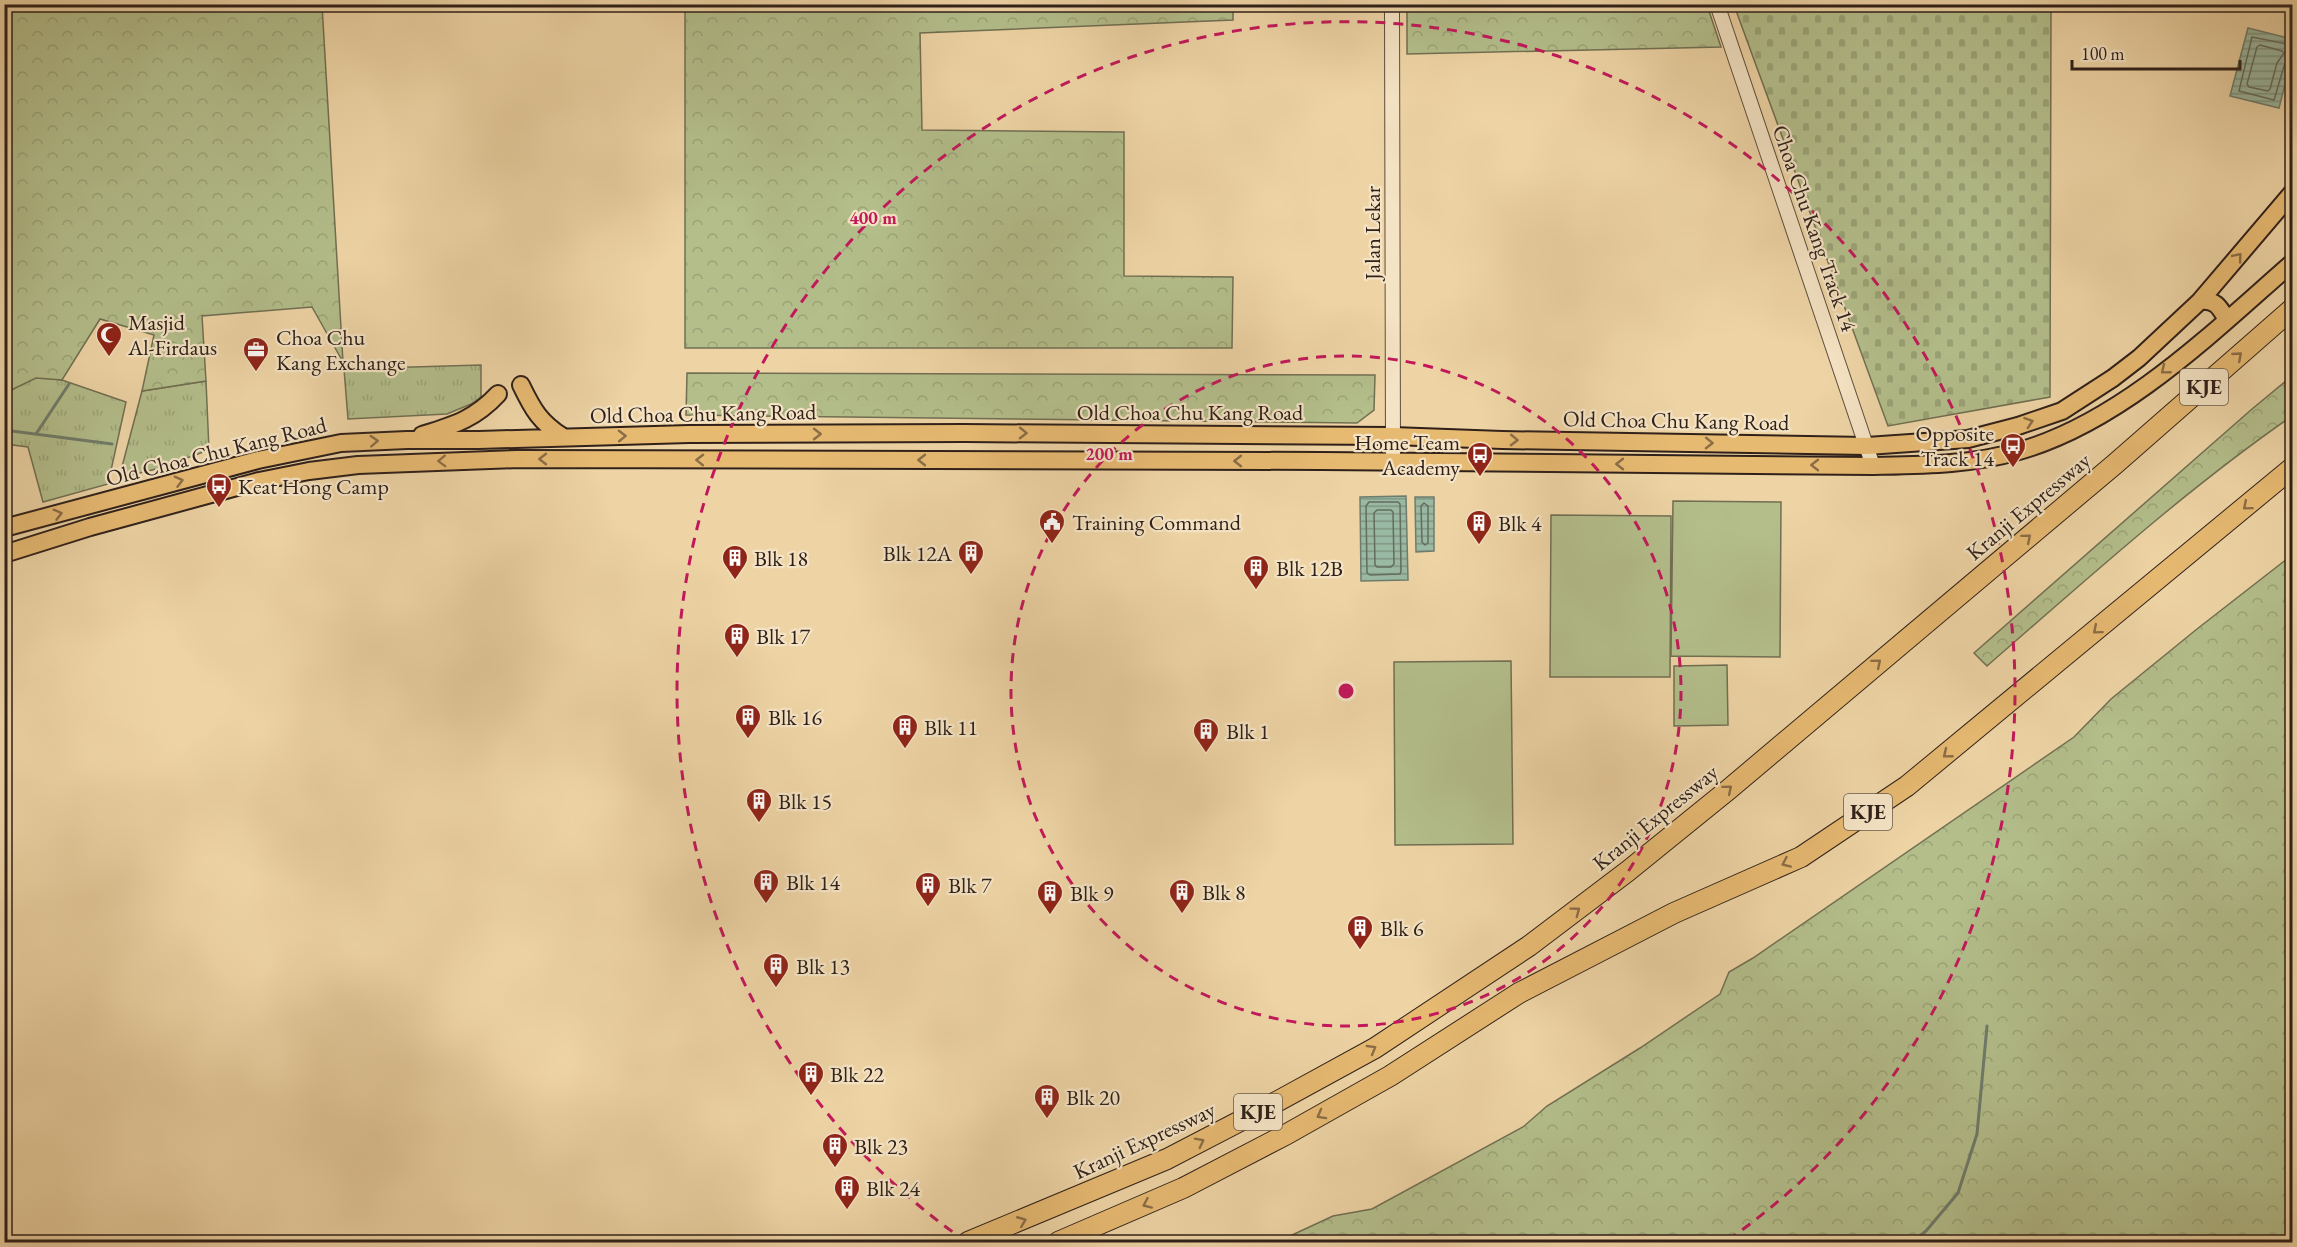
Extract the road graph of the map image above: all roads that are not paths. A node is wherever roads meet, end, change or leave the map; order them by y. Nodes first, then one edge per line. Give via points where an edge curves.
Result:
1 (1392, 4) edge
2 (1716, 4) edge
3 (2292, 193) edge
4 (2292, 263) edge
5 (2200, 301) junction
6 (2292, 309) edge
7 (2227, 320) junction
8 (521, 386) dead end
9 (498, 394) dead end
10 (964, 433) junction
11 (1393, 436) junction
12 (563, 437) junction
13 (407, 440) junction
14 (1868, 446) junction
15 (981, 459) junction
16 (1393, 461) junction
17 (1873, 465) junction
18 (2292, 468) edge
19 (4, 528) edge
20 (35, 545) junction
21 (4, 549) edge
22 (4, 554) edge
23 (968, 1242) edge
24 (1058, 1242) edge

1 - 11 street, Jalan Lekar
2 - 14 street, Choa Chu Kang Track 14
5 -> 3 main road, Old Choa Chu Kang Road
4 - 7 main road, Old Choa Chu Kang Road
5 - 7 main road via 2219,306
14 -> 5 main road, Old Choa Chu Kang Road via 1968,439 2062,411 2130,365
23 -> 6 highway, Kranji Expressway / KJE via 1167,1159 1259,1111 1375,1048 1529,946 1728,790 2115,464
7 -> 17 main road, Old Choa Chu Kang Road via 2136,392 2064,435 2018,452 1961,463
8 - 12 main road via 544,424
9 - 13 main road via 484,410 460,424
10 -> 11 main road, Old Choa Chu Kang Road
12 -> 10 main road, Old Choa Chu Kang Road
10 - 15 main road via 967,446
11 -> 14 main road, Old Choa Chu Kang Road
11 - 16 street, Jalan Lekar
12 - 13 main road, Old Choa Chu Kang Road
19 -> 13 main road, Old Choa Chu Kang Road via 258,460 341,443
14 - 17 street, Choa Chu Kang Track 14
16 -> 15 main road, Old Choa Chu Kang Road
15 -> 20 main road, Old Choa Chu Kang Road via 518,459 358,465 259,481
17 -> 16 main road, Old Choa Chu Kang Road
18 -> 24 highway, KJE via 1907,786 1801,857 1674,913 1519,993 1390,1076 1214,1172
20 - 21 main road
20 - 22 main road, Old Choa Chu Kang Road

